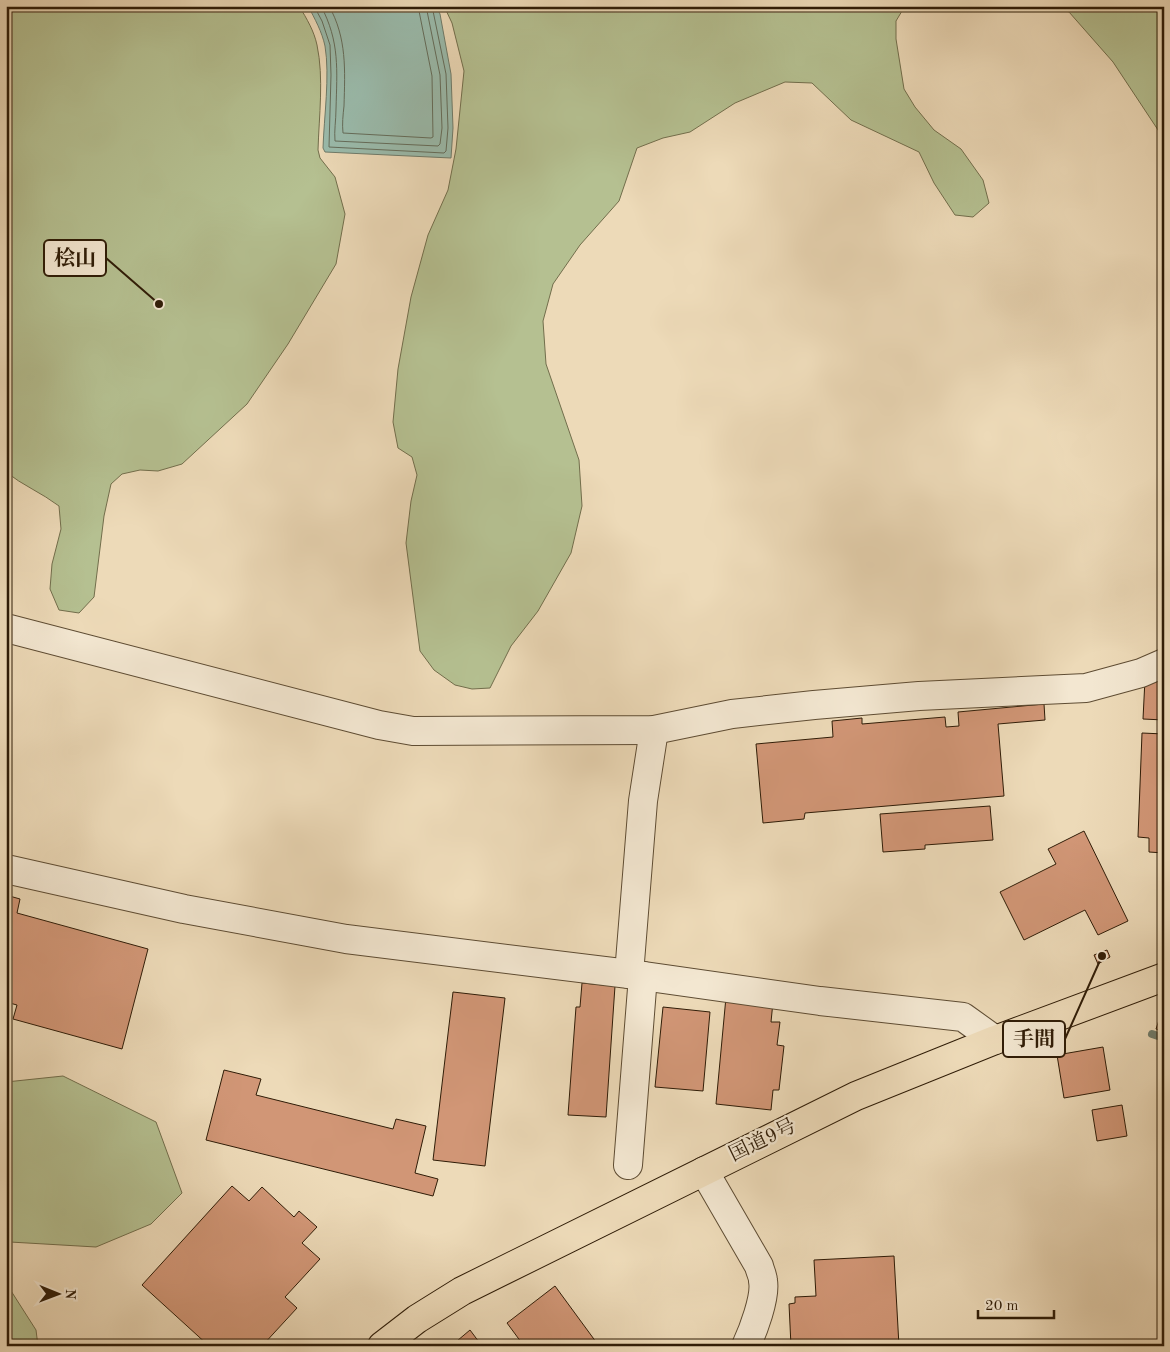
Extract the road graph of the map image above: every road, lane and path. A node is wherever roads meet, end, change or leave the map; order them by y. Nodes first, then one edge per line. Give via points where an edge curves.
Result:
1 (6, 628) edge
2 (1164, 663) edge
3 (654, 730) junction
4 (6, 869) edge
5 (636, 975) junction
6 (1164, 977) edge
7 (995, 1040) junction
8 (628, 1165) dead end
9 (704, 1171) junction
10 (382, 1346) edge
11 (746, 1346) edge

1 - 3 street via 379,726 413,731
2 - 3 street via 1141,673 1086,688 814,705 732,714
3 - 5 street via 643,802
4 - 5 street via 184,909 346,939
5 - 7 street via 963,1017
5 - 8 street
6 - 7 highway, 国道9号
7 - 9 highway, 国道9号 via 856,1096
9 - 10 highway, 国道9号 via 462,1291
9 - 11 street via 759,1266 764,1282

